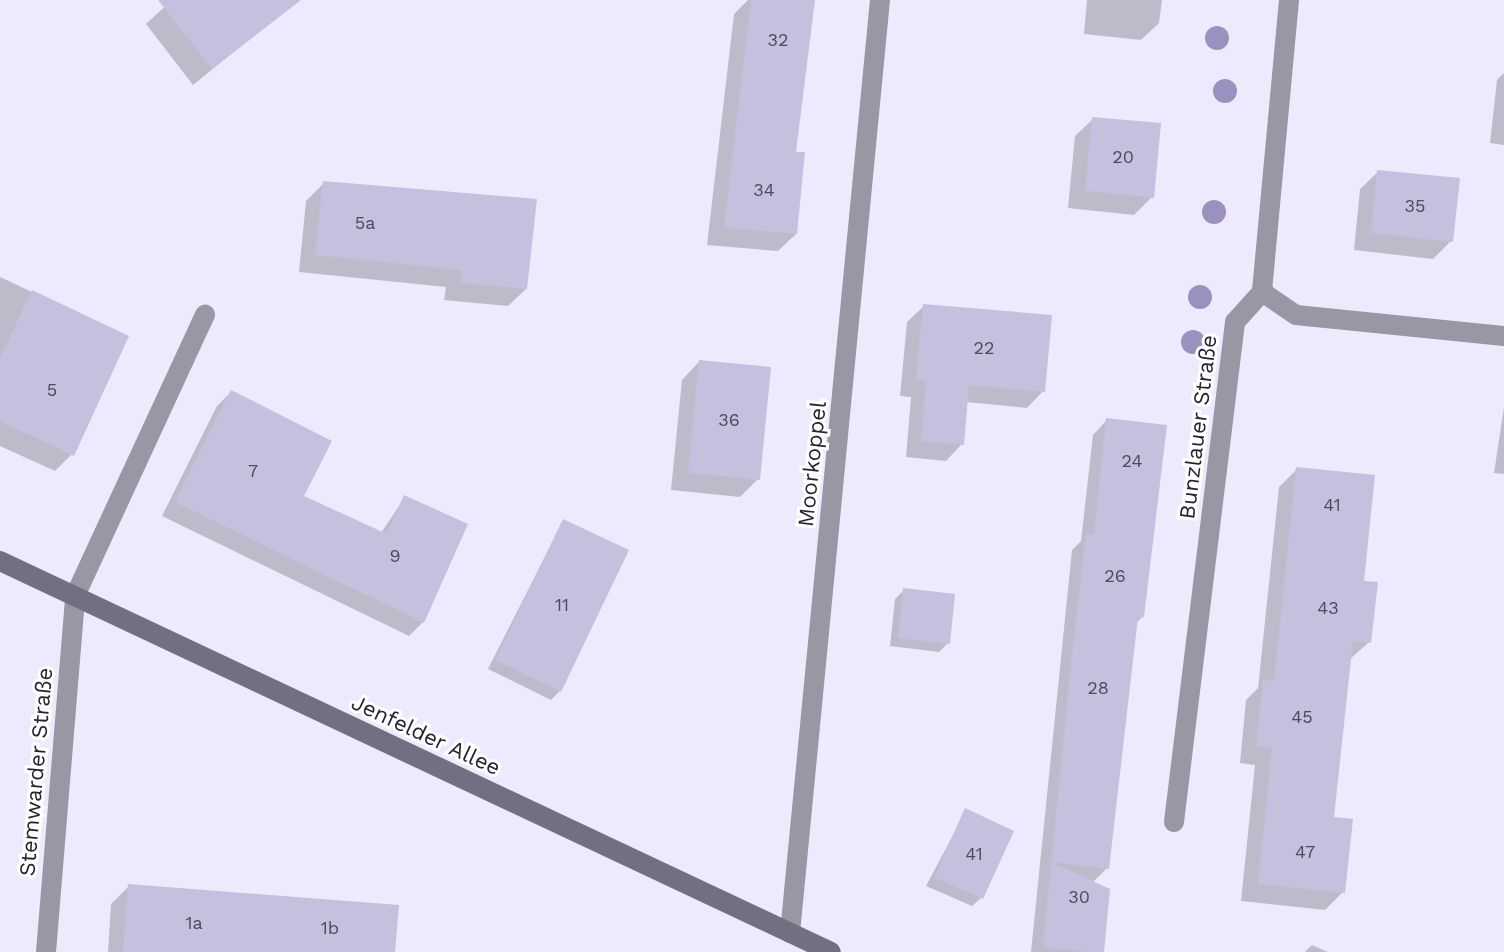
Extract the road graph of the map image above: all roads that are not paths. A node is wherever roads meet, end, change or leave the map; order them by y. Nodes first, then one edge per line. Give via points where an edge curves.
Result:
1 (880, 0) edge
2 (1289, 0) edge
3 (1262, 292) junction
4 (205, 315) dead end
5 (1504, 336) edge
6 (0, 561) edge
7 (75, 596) junction
8 (1174, 822) dead end
9 (790, 933) junction
10 (46, 952) edge
11 (831, 952) edge

1 - 9 street, Moorkoppel
2 - 3 street
3 - 5 street via 1296,315
3 - 8 street, Bunzlauer Straße via 1235,322
4 - 7 street
6 - 7 main road, Jenfelder Allee
7 - 9 main road, Jenfelder Allee
7 - 10 street, Stemwarder Straße
9 - 11 main road, Jenfelder Allee

